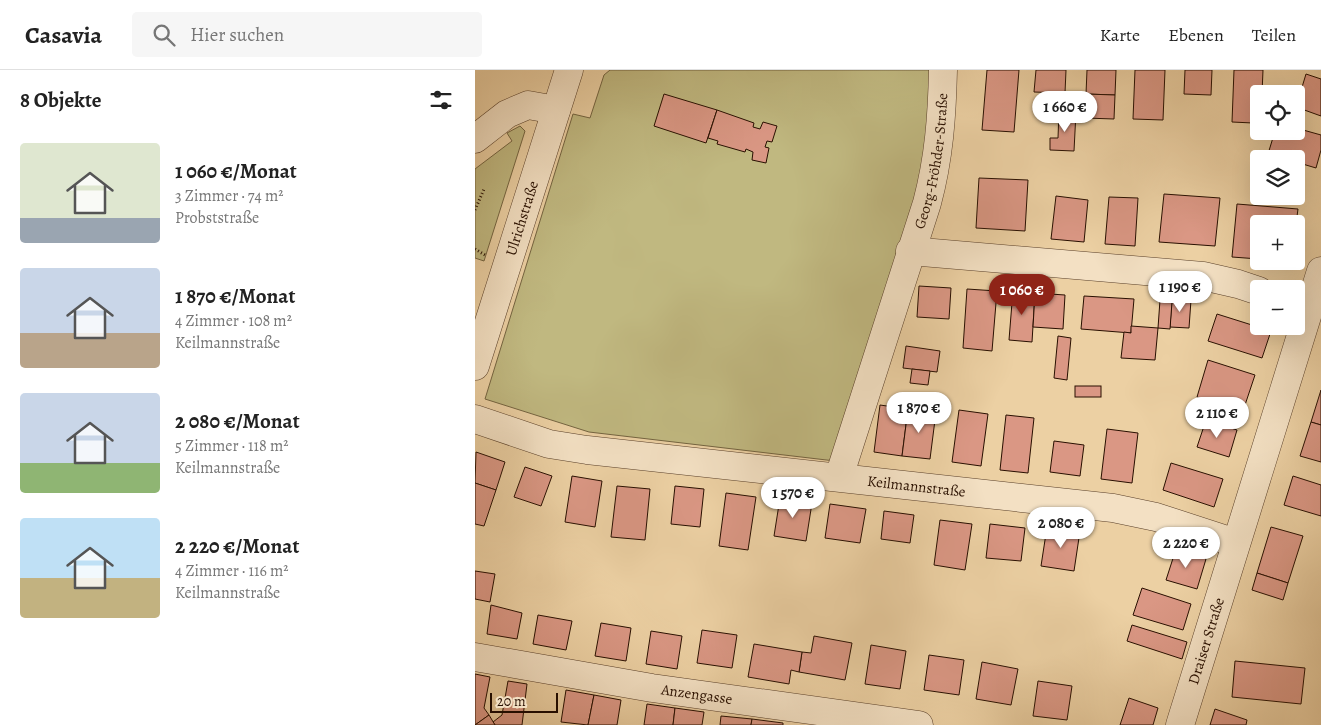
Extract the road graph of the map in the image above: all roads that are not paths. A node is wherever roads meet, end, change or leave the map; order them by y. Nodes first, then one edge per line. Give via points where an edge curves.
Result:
1 (569, 70) edge
2 (943, 70) edge
3 (556, 110) junction
4 (475, 139) edge
5 (910, 251) junction
6 (1321, 271) edge
7 (1250, 288) edge
8 (1305, 303) edge
9 (1295, 335) edge
10 (475, 366) edge
11 (475, 419) edge
12 (839, 477) junction
13 (1236, 543) junction
14 (475, 657) edge
15 (919, 725) edge
16 (1180, 725) edge

1 - 3 street, Ulrichstraße
2 - 5 street, Georg-Fröhder-Straße via 942,127 936,167
3 - 4 street via 528,105 507,114
3 - 10 street, Ulrichstraße
5 - 7 street via 1203,276
5 - 12 street, Georg-Fröhder-Straße
6 - 8 street, Draiser Straße
9 - 13 street, Draiser Straße
11 - 12 street, Keilmannstraße via 549,444
12 - 13 street, Keilmannstraße via 1113,508 1156,517
13 - 16 street, Draiser Straße
14 - 15 street, Anzengasse via 652,688

